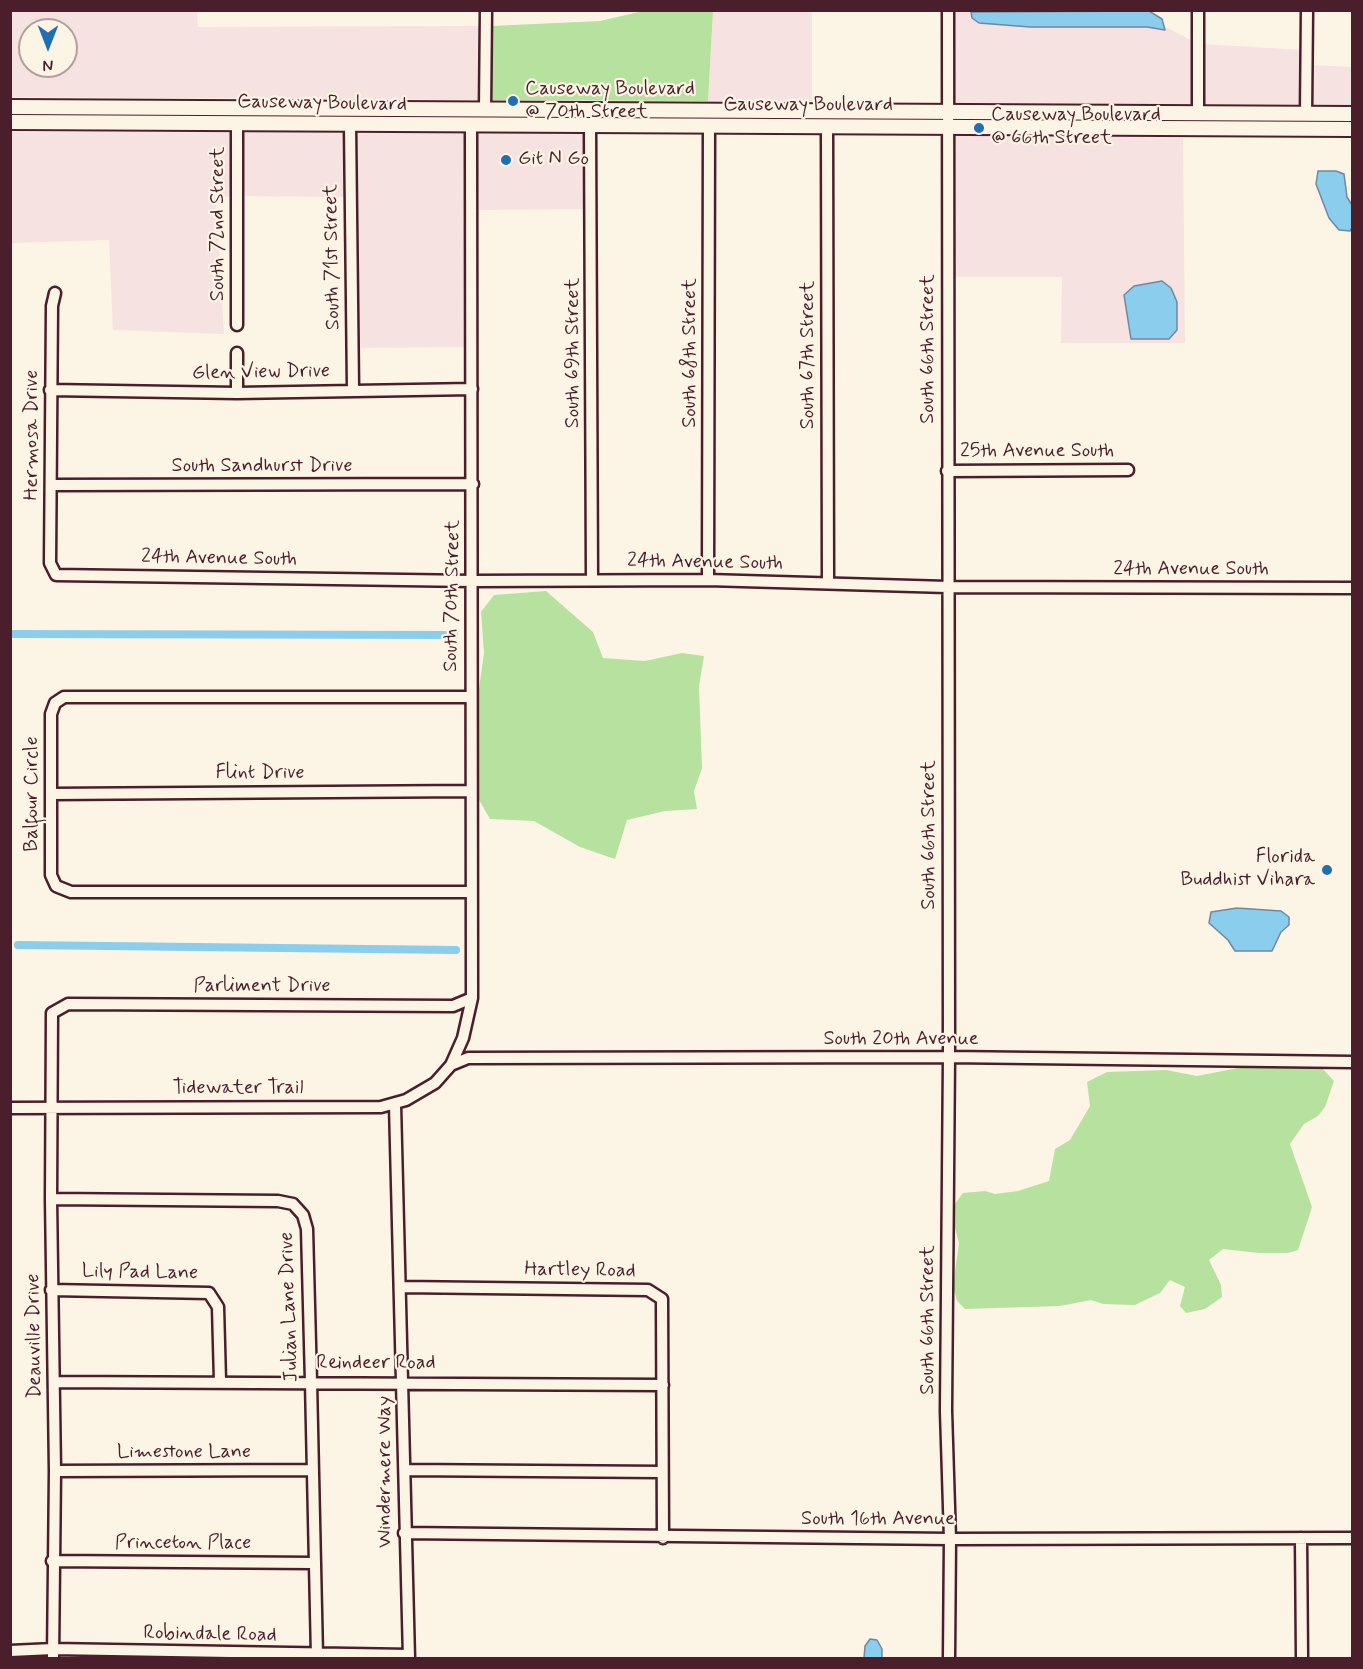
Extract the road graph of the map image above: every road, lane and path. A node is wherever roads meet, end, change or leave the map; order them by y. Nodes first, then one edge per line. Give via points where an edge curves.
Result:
1 (486, 10) edge
2 (948, 10) edge
3 (1198, 10) edge
4 (1307, 10) edge
5 (10, 107) edge
6 (104, 108) junction
7 (478, 110) junction
8 (1113, 113) junction
9 (1198, 113) junction
10 (1306, 114) junction
11 (1353, 114) edge
12 (948, 119) junction
13 (10, 122) edge
14 (104, 122) junction
15 (237, 123) junction
16 (350, 125) junction
17 (478, 125) junction
18 (590, 125) junction
19 (709, 125) junction
20 (827, 126) junction
21 (1048, 128) junction
22 (1353, 129) edge
23 (55, 293) dead end
24 (237, 325) dead end
25 (237, 353) dead end
26 (353, 389) junction
27 (472, 389) junction
28 (50, 390) junction
29 (237, 393) junction
30 (1128, 470) dead end
31 (947, 471) junction
32 (473, 484) junction
33 (51, 486) junction
34 (57, 575) joint
35 (592, 580) junction
36 (708, 580) junction
37 (473, 581) junction
38 (828, 583) junction
39 (947, 587) junction
40 (1353, 588) edge
41 (470, 697) junction
42 (470, 791) junction
43 (51, 794) junction
44 (470, 892) junction
45 (472, 998) junction
46 (52, 1013) joint
47 (949, 1057) junction
48 (1353, 1062) edge
49 (451, 1065) junction
50 (394, 1105) junction
51 (51, 1107) junction
52 (10, 1108) edge
53 (51, 1199) junction
54 (401, 1287) junction
55 (51, 1290) junction
56 (54, 1382) junction
57 (220, 1382) junction
58 (311, 1382) junction
59 (403, 1382) junction
60 (663, 1385) junction
61 (314, 1470) junction
62 (406, 1470) junction
63 (55, 1471) junction
64 (662, 1472) junction
65 (404, 1533) junction
66 (663, 1538) junction
67 (1301, 1538) junction
68 (1353, 1538) edge
69 (950, 1539) junction
70 (52, 1561) junction
71 (314, 1563) junction
72 (10, 1651) edge
73 (53, 1654) edge
74 (316, 1656) junction
75 (409, 1657) edge
76 (949, 1659) edge
77 (1302, 1659) edge

1 - 7 street
2 - 12 street, South 66th Street
3 - 9 street
4 - 10 street
5 - 6 main road, Causeway Boulevard
6 - 7 main road, Causeway Boulevard
6 - 14 street
7 - 12 main road, Causeway Boulevard
7 - 17 main road
8 - 9 main road, Causeway Boulevard
8 - 12 main road, Causeway Boulevard
8 - 21 main road via 1102,120 1068,120
9 - 10 main road, Causeway Boulevard
10 - 11 main road, Causeway Boulevard
12 - 20 main road, Causeway Boulevard
12 - 21 main road, Causeway Boulevard
12 - 31 street, South 66th Street
13 - 14 main road, Causeway Boulevard
14 - 15 main road, Causeway Boulevard
15 - 16 main road, Causeway Boulevard
15 - 24 street, South 72nd Street
16 - 17 main road, Causeway Boulevard
16 - 26 street, South 71st Street
17 - 18 main road, Causeway Boulevard
17 - 27 street, South 70th Street
18 - 19 main road, Causeway Boulevard
18 - 35 street, South 69th Street
19 - 20 main road, Causeway Boulevard
19 - 36 street, South 68th Street
20 - 38 street, South 67th Street
21 - 22 main road, Causeway Boulevard
23 - 28 street, Hermosa Drive
25 - 29 street
26 - 27 street, Glen View Drive
26 - 29 street, Glen View Drive
27 - 32 street, South 70th Street
28 - 29 street, Glen View Drive
28 - 33 street, Hermosa Drive
30 - 31 street, 25th Avenue South
31 - 39 street, South 66th Street
32 - 33 street, South Sandhurst Drive
32 - 37 street, South 70th Street
33 - 34 street, Hermosa Drive via 50,563
34 - 37 street, 24th Avenue South
35 - 36 street, 24th Avenue South
35 - 37 street, 24th Avenue South
36 - 38 street, 24th Avenue South
37 - 41 street, South 70th Street
38 - 39 street, 24th Avenue South
39 - 40 street, 24th Avenue South
39 - 47 street, South 66th Street
41 - 42 street, South 70th Street
41 - 43 street, Balfour Circle via 64,697 55,702 51,714
42 - 43 street, Flint Drive
42 - 44 street, South 70th Street
43 - 44 street, Balfour Circle via 51,875 57,886 67,891
44 - 45 street, South 70th Street
45 - 46 street, Parliment Drive via 453,1006 68,1004
45 - 49 street, South 70th Street via 463,1038
46 - 51 street, Deauville Drive
47 - 48 street, South 20th Avenue
47 - 49 street, South 20th Avenue via 468,1058
47 - 69 street, South 66th Street via 946,1411
49 - 50 street, Tidewater Trail via 435,1083
50 - 51 street, Tidewater Trail
50 - 54 street, Windermere Way
51 - 52 street, Tidewater Trail
51 - 53 street, Deauville Drive
53 - 55 street, Deauville Drive
53 - 58 street, Julian Lane Drive via 278,1201 297,1207 307,1229
54 - 59 street, Windermere Way
54 - 60 street, Hartley Road via 648,1290 662,1299
55 - 56 street, Deauville Drive
55 - 57 street, Lily Pad Lane via 208,1293 218,1307
56 - 57 street, Reindeer Road
56 - 63 street, Deauville Drive
57 - 58 street, Reindeer Road
58 - 59 street, Reindeer Road
58 - 61 street, Julian Lane Drive
59 - 60 street, Reindeer Road
59 - 62 street, Windermere Way
60 - 64 street, Hartley Road
61 - 63 street, Limestone Lane
61 - 71 street, Julian Lane Drive
62 - 64 street
62 - 65 street, Windermere Way
63 - 70 street, Deauville Drive
64 - 66 street, Hartley Road
65 - 66 street, South 16th Avenue
65 - 75 street, Windermere Way
66 - 69 street, South 16th Avenue
67 - 68 street, South 16th Avenue
67 - 69 street, South 16th Avenue
67 - 77 street
69 - 76 street, South 66th Street
70 - 71 street, Princeton Place
70 - 73 street, Deauville Drive
71 - 74 street, Julian Lane Drive
72 - 73 street, Robindale Road
73 - 74 street, Robindale Road
74 - 75 street, Robindale Road

